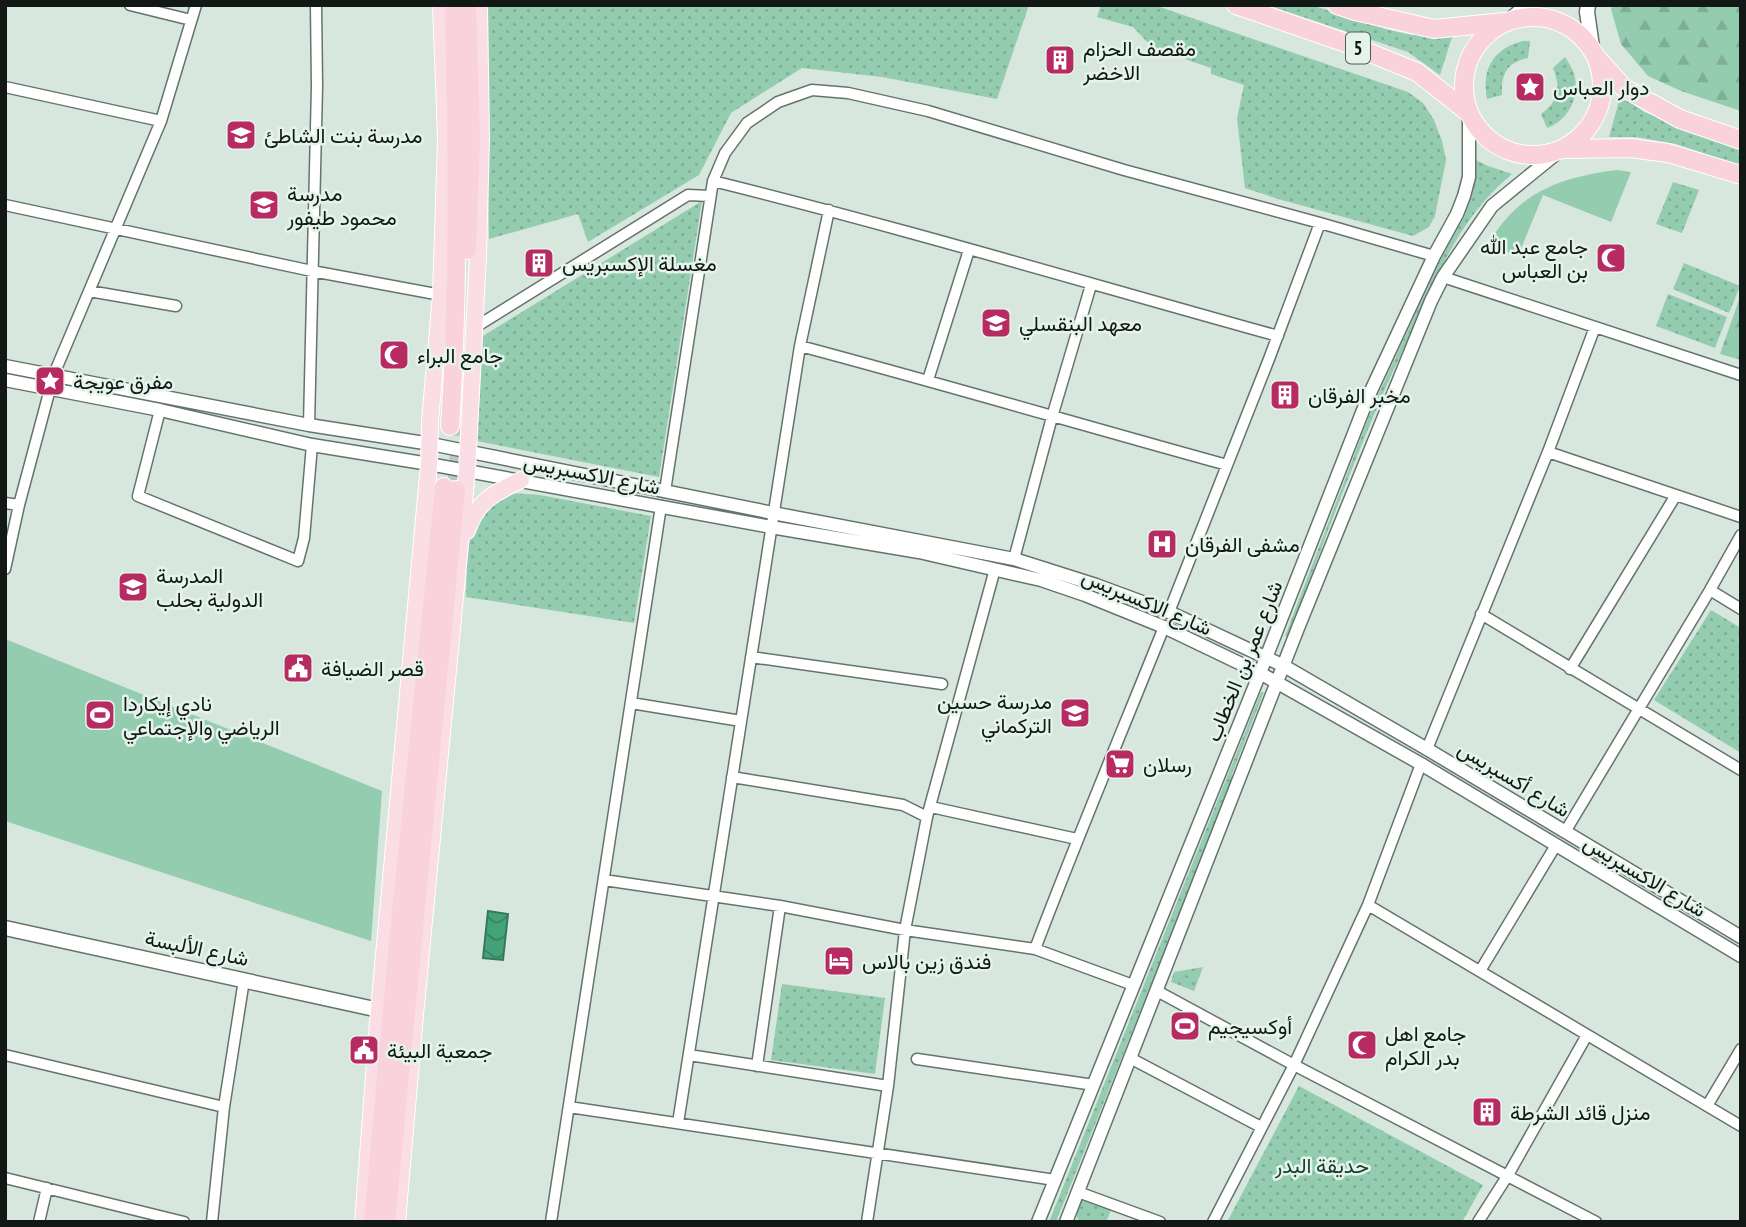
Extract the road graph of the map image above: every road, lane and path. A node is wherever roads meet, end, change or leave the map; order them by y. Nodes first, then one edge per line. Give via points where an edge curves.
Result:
1 (130, 5) edge
2 (196, 5) edge
3 (316, 5) edge
4 (441, 5) edge
5 (454, 5) edge
6 (467, 5) edge
7 (479, 5) edge
8 (1237, 5) edge
9 (1337, 5) edge
10 (1527, 5) edge
11 (1588, 5) edge
12 (191, 20) junction
13 (1507, 22) junction
14 (1593, 54) junction
15 (5, 87) edge
16 (1469, 113) junction
17 (160, 121) junction
18 (464, 138) junction
19 (1741, 140) edge
20 (1562, 149) junction
21 (1741, 175) edge
22 (713, 180) junction
23 (710, 196) junction
24 (5, 205) edge
25 (828, 210) junction
26 (1320, 223) junction
27 (115, 229) junction
28 (969, 250) junction
29 (1434, 256) junction
30 (312, 271) junction
31 (1443, 277) junction
32 (1091, 285) junction
33 (89, 291) junction
34 (442, 295) junction
35 (176, 306) dead end
36 (1595, 327) junction
37 (474, 328) junction
38 (1278, 335) junction
39 (800, 346) junction
40 (5, 366) edge
41 (54, 374) junction
42 (1741, 375) edge
43 (5, 380) edge
44 (928, 380) junction
45 (50, 389) junction
46 (160, 410) junction
47 (1052, 417) junction
48 (309, 425) junction
49 (455, 426) tunnel mouth
50 (430, 444) junction
51 (312, 445) junction
52 (468, 452) junction
53 (1548, 452) junction
54 (429, 464) junction
55 (1227, 465) junction
56 (467, 471) junction
57 (521, 480) junction
58 (665, 491) junction
59 (1676, 495) junction
60 (5, 503) edge
61 (19, 505) junction
62 (662, 506) junction
63 (773, 513) junction
64 (1741, 517) edge
65 (771, 527) junction
66 (1741, 535) edge
67 (459, 553) junction
68 (1014, 558) junction
69 (5, 569) edge
70 (995, 569) junction
71 (1710, 590) junction
72 (1741, 609) edge
73 (1169, 612) junction
74 (1481, 614) junction
75 (1164, 627) junction
76 (751, 657) junction
77 (1266, 658) junction
78 (1284, 666) junction
79 (1570, 669) junction
80 (1260, 673) junction
81 (942, 684) dead end
82 (1277, 684) junction
83 (631, 703) junction
84 (1638, 710) junction
85 (741, 721) junction
86 (1427, 749) junction
87 (1421, 764) junction
88 (1741, 770) edge
89 (732, 777) junction
90 (929, 812) junction
91 (1565, 832) junction
92 (1077, 839) junction
93 (1556, 845) junction
94 (604, 880) junction
95 (714, 896) junction
96 (1368, 905) junction
97 (780, 906) junction
98 (5, 928) edge
99 (905, 930) junction
100 (1741, 937) edge
101 (1035, 949) junction
102 (1741, 956) edge
103 (1479, 971) junction
104 (244, 980) junction
105 (1133, 985) junction
106 (1157, 991) junction
107 (379, 1010) junction
108 (1587, 1035) junction
109 (1741, 1049) edge
110 (5, 1055) edge
111 (689, 1055) junction
112 (1130, 1058) junction
113 (917, 1059) dead end
114 (1294, 1065) junction
115 (757, 1066) junction
116 (1094, 1085) junction
117 (888, 1086) junction
118 (1707, 1106) junction
119 (225, 1107) junction
120 (569, 1107) junction
121 (678, 1124) junction
122 (1741, 1126) edge
123 (1261, 1127) junction
124 (878, 1153) junction
125 (1508, 1175) junction
126 (5, 1178) edge
127 (1055, 1180) junction
128 (47, 1188) junction
129 (1078, 1192) junction
130 (39, 1222) edge
131 (184, 1222) edge
132 (212, 1222) edge
133 (363, 1222) edge
134 (373, 1222) edge
135 (386, 1222) edge
136 (397, 1222) edge
137 (551, 1222) edge
138 (867, 1222) edge
139 (1038, 1222) edge
140 (1066, 1222) edge
141 (1160, 1222) edge
142 (1213, 1222) edge
143 (1478, 1222) edge
144 (1596, 1222) edge

1 - 12 street
2 - 12 street
3 - 30 street
4 - 18 main road
5 - 18 highway
6 - 18 highway
7 - 18 main road
8 - 16 highway, 5 via 1417,72
9 - 13 highway, 5 via 1434,29
10 - 13 main road
11 - 14 main road
12 - 17 street
13 - 14 highway via 1532,17 1556,22 1578,34
13 - 16 highway via 1485,37 1469,60 1464,86
14 - 19 highway via 1623,88 1680,119
14 - 20 highway via 1601,77 1596,114 1582,134
15 - 17 street
16 - 20 highway via 1485,136 1508,151 1535,155
16 - 29 street, شارع عمر بن الخطاب via 1469,177 1457,214
17 - 27 street
18 - 34 main road
18 - 37 main road via 478,256
18 - 49 highway
20 - 21 highway via 1630,148 1668,153
20 - 31 street, شارع عمر بن الخطاب via 1492,206
22 - 23 street
22 - 25 street
22 - 26 street via 724,153 747,123 778,102 812,90 928,111
23 - 37 street via 688,195
23 - 58 street
24 - 27 street
25 - 28 street
25 - 39 street
26 - 29 street
26 - 38 street
27 - 30 street
27 - 33 street
28 - 32 street
28 - 44 street
29 - 77 street, شارع عمر بن الخطاب via 1369,395
30 - 34 street
30 - 48 street
31 - 36 street
31 - 78 street, شارع عمر بن الخطاب
32 - 38 street
32 - 47 street
33 - 35 street
33 - 41 street
34 - 50 main road
36 - 42 street
36 - 53 street
37 - 52 main road
38 - 55 street
39 - 44 street
39 - 63 street
40 - 41 street, شارع أكسبريس
41 - 45 street
41 - 48 street, شارع أكسبريس
43 - 45 street, شارع الاكسبريس
44 - 47 street
45 - 46 street, شارع الاكسبريس
45 - 61 street
46 - 51 street, شارع الاكسبريس
46 - 51 street via 138,496 298,561
47 - 55 street
47 - 68 street
48 - 50 street, شارع أكسبريس
50 - 52 street, شارع أكسبريس
50 - 54 main road
51 - 54 street, شارع الاكسبريس
52 - 56 main road
52 - 58 street, شارع أكسبريس
53 - 59 street
53 - 74 street
54 - 56 street, شارع الاكسبريس
54 - 107 main road
55 - 73 street
56 - 57 street, شارع الاكسبريس
56 - 67 main road
57 - 62 street, شارع الاكسبريس
57 - 67 main road via 480,506
58 - 63 street, شارع أكسبريس
59 - 64 street
59 - 79 street
60 - 61 street
61 - 69 street
62 - 65 street, شارع الاكسبريس
62 - 83 street
63 - 65 street
63 - 68 street, شارع أكسبريس
65 - 70 street, شارع الاكسبريس
65 - 76 street
66 - 71 street
67 - 136 main road
68 - 73 street, شارع أكسبريس
70 - 75 street, شارع الاكسبريس via 1074,591
70 - 90 street
71 - 72 street
71 - 84 street
73 - 77 street, شارع أكسبريس
74 - 79 street
74 - 86 street
75 - 80 street, شارع الاكسبريس
75 - 92 street
76 - 81 street
76 - 85 street
77 - 78 street, شارع أكسبريس
77 - 80 street, شارع عمر بن الخطاب
78 - 82 street, شارع عمر بن الخطاب
78 - 86 street, شارع أكسبريس
79 - 84 street
80 - 82 street, شارع الاكسبريس
80 - 105 street, شارع عمر بن الخطاب
82 - 87 street, شارع الاكسبريس
82 - 106 street, شارع عمر بن الخطاب
83 - 85 street
83 - 94 street
84 - 88 street
84 - 91 street
85 - 89 street
86 - 91 street, شارع أكسبريس
87 - 93 street, شارع الاكسبريس
87 - 96 street
89 - 90 street
89 - 95 street
90 - 92 street
90 - 99 street
91 - 100 street, شارع أكسبريس
92 - 101 street
93 - 102 street, شارع الاكسبريس
93 - 103 street
94 - 95 street
94 - 120 street
95 - 97 street
95 - 111 street
96 - 103 street
96 - 114 street
97 - 99 street
97 - 115 street
98 - 104 main road, شارع الألبسة
99 - 101 street
99 - 117 street
101 - 105 street
103 - 108 street
104 - 107 main road, شارع الألبسة
104 - 119 street
105 - 116 street, شارع عمر بن الخطاب
106 - 112 street, شارع عمر بن الخطاب
106 - 114 street
107 - 133 main road
108 - 118 street
108 - 125 street
109 - 118 street
110 - 119 street
111 - 115 street
111 - 121 street
112 - 123 street
112 - 129 street, شارع عمر بن الخطاب
113 - 116 street
114 - 123 street
114 - 125 street
115 - 117 street
116 - 127 street, شارع عمر بن الخطاب
117 - 124 street
118 - 122 street
119 - 132 street
120 - 121 street
120 - 137 street
121 - 124 street
123 - 142 street
124 - 127 street
124 - 138 street
125 - 143 street
125 - 144 street
126 - 128 street
127 - 139 street, شارع عمر بن الخطاب
128 - 130 street
128 - 131 street
129 - 140 street, شارع عمر بن الخطاب
129 - 141 street
134 - 135 highway via 398,942 450,488

